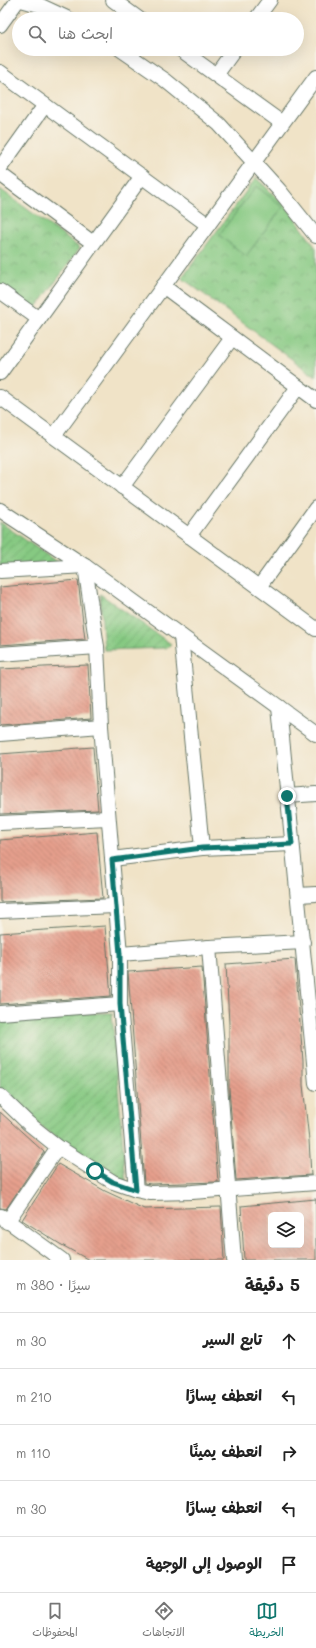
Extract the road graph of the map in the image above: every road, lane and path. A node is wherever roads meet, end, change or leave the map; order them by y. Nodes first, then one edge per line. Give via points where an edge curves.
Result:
1 (20, 0) edge
2 (118, 1) edge
3 (263, 2) edge
4 (54, 12) edge
5 (131, 12) edge
6 (259, 12) edge
7 (0, 25) edge
8 (130, 56) edge
9 (190, 56) edge
10 (230, 56) edge
11 (0, 72) edge
12 (216, 75) junction
13 (316, 76) edge
14 (45, 105) junction
15 (282, 123) junction
16 (254, 162) junction
17 (0, 168) edge
18 (0, 174) edge
19 (142, 176) junction
20 (208, 225) junction
21 (316, 236) edge
22 (93, 243) junction
23 (163, 286) junction
24 (0, 290) edge
25 (39, 319) junction
26 (232, 338) junction
27 (0, 373) edge
28 (298, 387) junction
29 (0, 397) edge
30 (316, 400) edge
31 (54, 436) junction
32 (122, 487) junction
33 (316, 508) edge
34 (0, 510) edge
35 (189, 536) junction
36 (85, 566) junction
37 (0, 571) edge
38 (259, 587) junction
39 (316, 629) edge
40 (181, 636) junction
41 (97, 647) junction
42 (0, 654) edge
43 (279, 707) junction
44 (101, 726) junction
45 (0, 734) edge
46 (316, 734) edge
47 (316, 794) edge
48 (287, 796) junction
49 (108, 818) junction
50 (0, 823) edge
51 (292, 844) junction
52 (202, 848) junction
53 (112, 860) junction
54 (316, 894) edge
55 (298, 895) junction
56 (115, 906) junction
57 (0, 911) edge
58 (303, 942) junction
59 (209, 947) junction
60 (120, 954) junction
61 (312, 989) edge
62 (120, 1004) junction
63 (0, 1013) edge
64 (316, 1075) edge
65 (0, 1096) edge
66 (58, 1147) junction
67 (316, 1183) edge
68 (229, 1189) junction
69 (136, 1190) junction
70 (4, 1219) edge
71 (62, 1260) edge
72 (234, 1260) edge

1 - 4 street
1 - 7 street
2 - 5 street
3 - 6 street
8 - 16 street via 200,107
9 - 12 street
10 - 12 street
11 - 14 street
12 - 15 street
13 - 15 street
14 - 17 street
14 - 19 street
15 - 16 street
16 - 20 street
16 - 21 street
18 - 22 street
19 - 20 street
19 - 22 street
20 - 23 street
22 - 25 street
23 - 26 street
23 - 31 street
24 - 25 street
25 - 27 street
26 - 28 street
26 - 32 street
28 - 30 street
28 - 35 street
29 - 31 street
31 - 32 street
32 - 35 street
33 - 38 street
34 - 36 street
35 - 38 street
36 - 37 street
36 - 40 street
36 - 41 street
38 - 39 street
40 - 43 street
40 - 52 street
41 - 42 street
41 - 44 street
43 - 46 street
43 - 48 street
44 - 45 street
44 - 49 street
47 - 48 street
48 - 51 street
49 - 50 street
49 - 53 street
51 - 52 street
51 - 55 street
52 - 53 street
53 - 56 street
54 - 55 street
55 - 58 street
56 - 57 street
56 - 60 street
58 - 59 street
58 - 61 street
59 - 60 street
59 - 68 street
60 - 62 street
61 - 64 street
62 - 63 street
62 - 69 street
65 - 66 street
66 - 69 street via 113,1182
66 - 70 street
67 - 68 street
68 - 69 street via 150,1193
68 - 72 street
70 - 71 street

